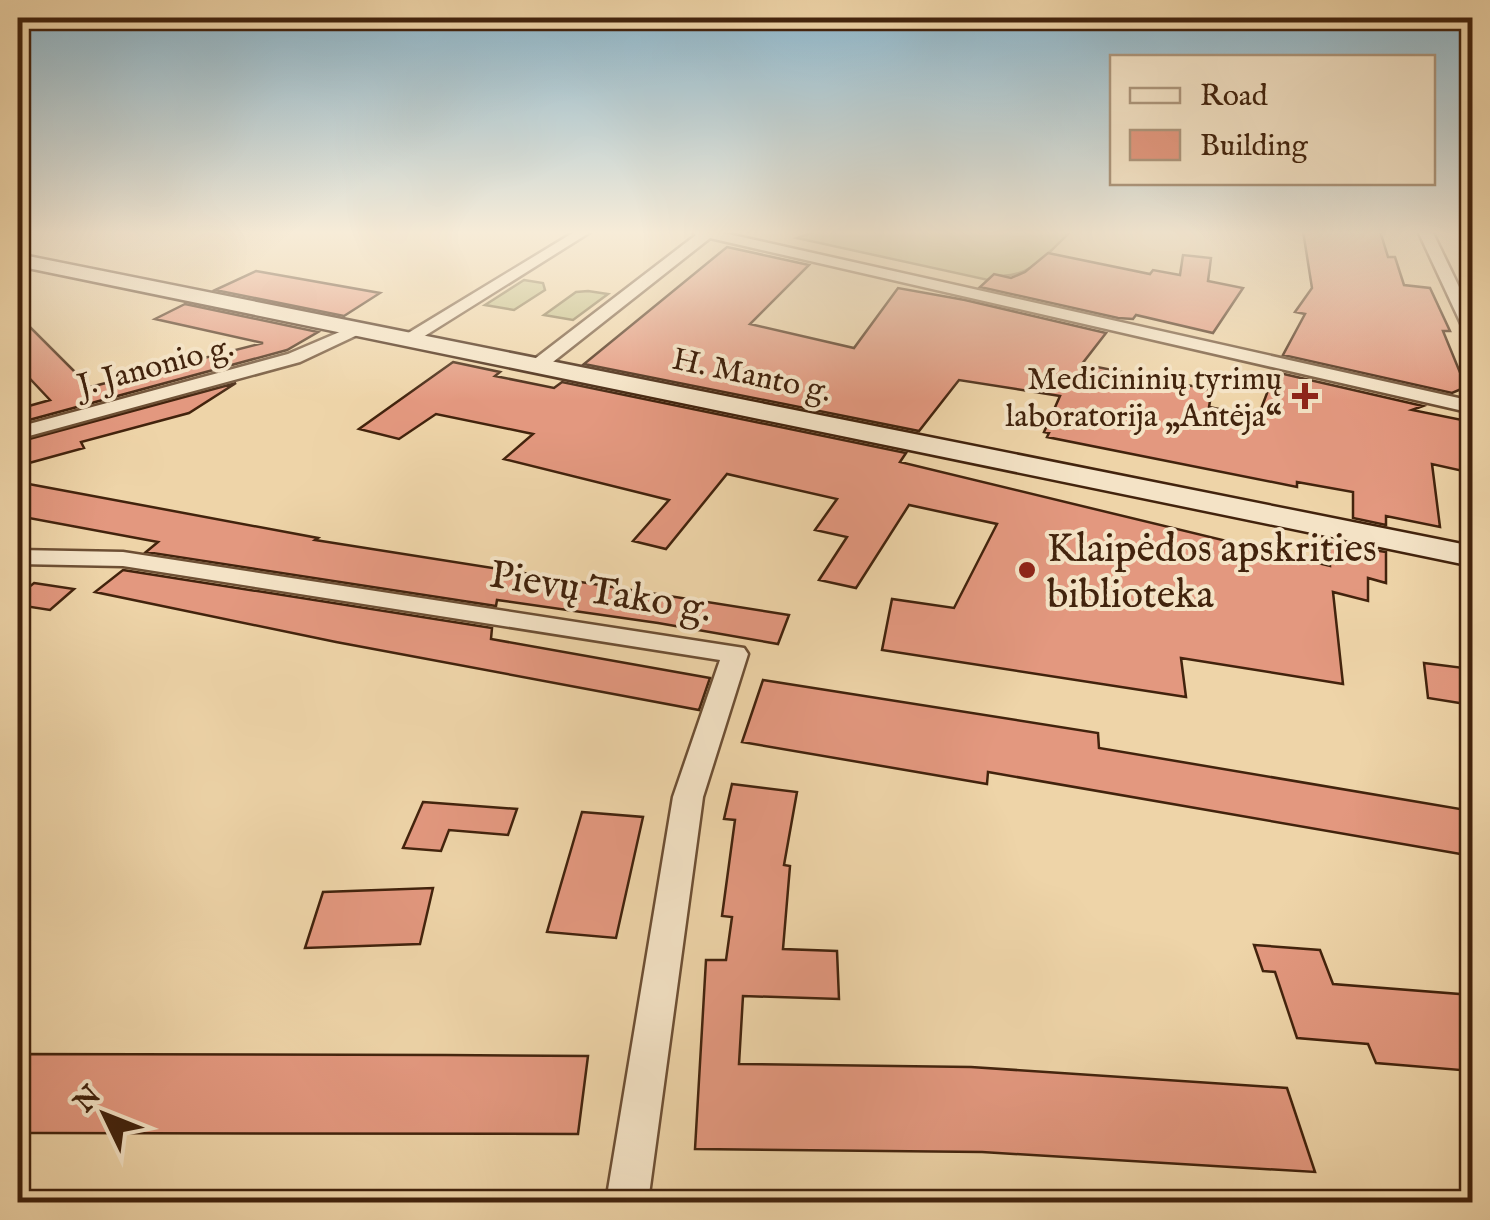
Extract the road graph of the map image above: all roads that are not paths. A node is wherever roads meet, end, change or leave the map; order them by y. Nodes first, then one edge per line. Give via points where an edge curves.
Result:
1 (159, 288) edge
2 (491, 288) edge
3 (634, 288) edge
4 (948, 288) edge
5 (1452, 288) edge
6 (362, 328) junction
7 (1472, 330) edge
8 (409, 338) junction
9 (538, 366) junction
10 (1472, 407) edge
11 (18, 434) edge
12 (1472, 556) edge
13 (18, 557) edge
14 (627, 1202) edge

1 - 6 main road, H. Manto g.
2 - 8 street
3 - 9 street
4 - 10 street
5 - 7 street
6 - 8 main road, H. Manto g.
6 - 11 street, J. Janonio g. via 294,358
8 - 9 main road, H. Manto g.
9 - 12 main road, H. Manto g.
13 - 14 street, Pievų Tako g. via 123,559 735,654 688,797

